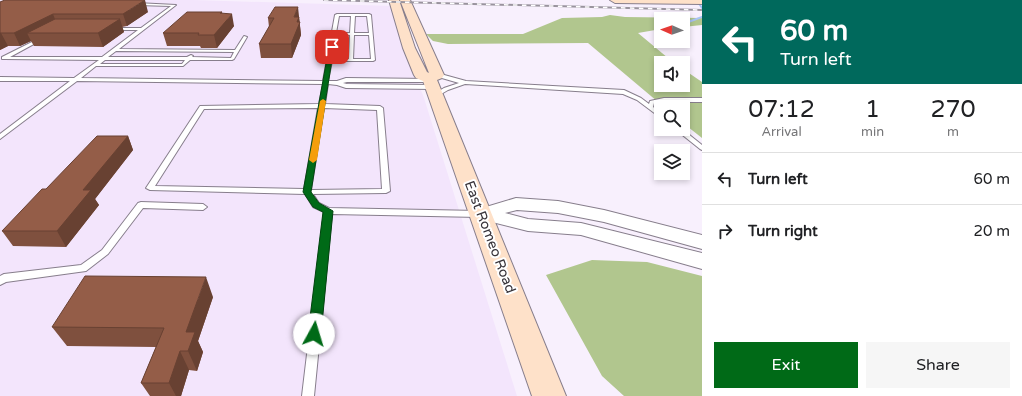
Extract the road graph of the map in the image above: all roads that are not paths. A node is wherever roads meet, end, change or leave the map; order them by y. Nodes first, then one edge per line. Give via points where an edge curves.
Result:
1 (394, 0) edge
2 (405, 0) edge
3 (615, 0) edge
4 (702, 2) edge
5 (134, 4) edge
6 (353, 15) junction
7 (104, 29) edge
8 (142, 29) junction
9 (334, 34) junction
10 (352, 34) junction
11 (371, 34) junction
12 (45, 36) edge
13 (245, 37) dead end
14 (114, 50) junction
15 (195, 51) junction
16 (237, 51) junction
17 (2, 59) edge
18 (103, 59) junction
19 (188, 59) junction
20 (329, 60) junction
21 (351, 60) junction
22 (96, 65) junction
23 (0, 80) edge
24 (76, 80) junction
25 (326, 82) junction
26 (433, 83) junction
27 (466, 83) junction
28 (702, 100) edge
29 (322, 106) junction
30 (650, 107) junction
31 (654, 110) edge
32 (687, 136) edge
33 (0, 137) edge
34 (702, 148) edge
35 (307, 192) junction
36 (204, 207) dead end
37 (328, 211) junction
38 (482, 214) junction
39 (702, 242) edge
40 (702, 261) edge
41 (0, 281) edge
42 (308, 396) edge
43 (549, 396) edge

1 - 26 main road, East Romeo Road via 421,76
2 - 26 main road, East Romeo Road
3 - 4 main road
5 - 8 lane via 174,5
6 - 9 lane via 337,15
6 - 10 lane
6 - 11 lane via 369,15
7 - 8 lane
8 - 14 lane
9 - 10 lane
9 - 20 lane
10 - 11 lane
10 - 21 lane
11 - 21 lane via 373,60
12 - 17 lane
13 - 16 lane
14 - 15 lane
14 - 18 lane
15 - 16 lane
15 - 19 lane
16 - 19 lane via 232,60
17 - 18 lane
18 - 19 lane
18 - 22 lane
19 - 22 lane via 183,65
20 - 21 lane
20 - 25 lane
22 - 24 lane
23 - 24 lane
24 - 25 lane
24 - 33 lane
25 - 26 lane via 346,86
25 - 29 lane
26 - 27 lane
26 - 27 lane via 446,89
26 - 38 main road, East Romeo Road
27 - 30 lane via 624,92
28 - 30 lane via 664,100 652,102
29 - 35 lane
29 - 35 lane via 380,108 386,191
29 - 35 lane via 202,107 150,188
30 - 31 lane
32 - 34 lane
35 - 37 lane via 316,205
36 - 41 lane via 141,205 105,252 82,268 4,278
37 - 38 lane
37 - 42 lane
38 - 39 street via 516,204 558,207 604,216
38 - 40 street via 528,225 582,229
38 - 43 main road, East Romeo Road

